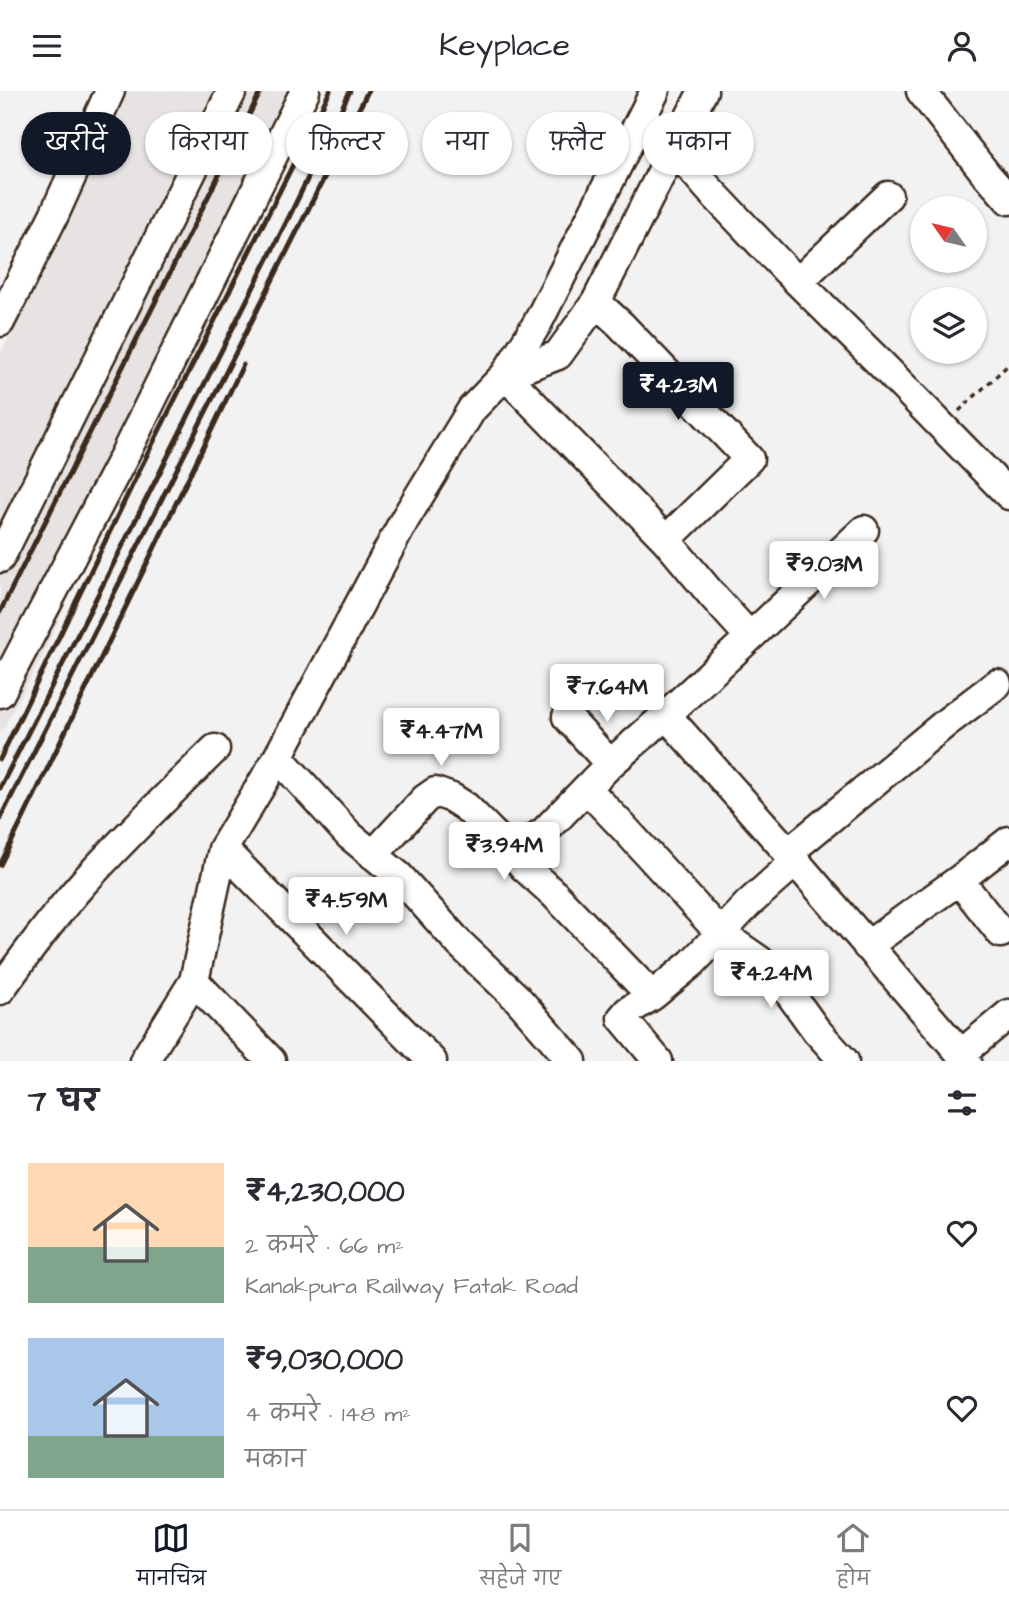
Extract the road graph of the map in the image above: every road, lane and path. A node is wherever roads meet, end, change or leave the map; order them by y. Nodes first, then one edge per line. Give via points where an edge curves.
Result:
1 (232, 91) edge
2 (305, 91) edge
3 (655, 91) edge
4 (703, 91) edge
5 (921, 91) edge
6 (99, 95) edge
7 (692, 112) edge
8 (641, 120) joint
9 (661, 175) edge
10 (697, 175) edge
11 (888, 196) dead end
12 (1009, 200) edge
13 (798, 282) junction
14 (596, 302) junction
15 (0, 322) edge
16 (1009, 364) edge
17 (505, 375) junction
18 (943, 427) junction
19 (1009, 495) edge
20 (864, 530) dead end
21 (666, 540) junction
22 (0, 558) edge
23 (750, 637) junction
24 (997, 684) dead end
25 (0, 693) edge
26 (666, 715) junction
27 (567, 716) dead end
28 (215, 748) dead end
29 (278, 757) junction
30 (610, 764) junction
31 (587, 789) junction
32 (1009, 841) edge
33 (223, 849) junction
34 (373, 855) junction
35 (513, 855) junction
36 (792, 857) junction
37 (959, 880) junction
38 (720, 933) junction
39 (1001, 933) dead end
40 (867, 946) junction
41 (194, 981) junction
42 (0, 990) edge
43 (652, 996) junction
44 (1009, 1014) edge
45 (156, 1056) edge
46 (964, 1058) edge
47 (271, 1061) edge
48 (432, 1061) edge
49 (572, 1061) edge
50 (658, 1061) edge
51 (844, 1061) edge

1 - 22 street
2 - 25 street via 121,462
3 - 8 street
4 - 7 street
5 - 12 street
6 - 15 street via 54,215
8 - 17 street via 537,324
9 - 14 street
10 - 13 street
11 - 13 street
13 - 18 street
14 - 17 street via 558,355
14 - 21 street via 749,459
16 - 18 path
17 - 21 street
17 - 29 street via 472,409 405,519
18 - 19 street
20 - 23 street
21 - 23 street
23 - 26 street
24 - 36 street
26 - 30 street
26 - 36 street
27 - 30 street
28 - 42 street via 81,885
29 - 33 street
29 - 34 street
30 - 31 street
31 - 35 street
31 - 38 street
32 - 37 street
33 - 41 street
33 - 48 street
34 - 35 street via 435,792 466,807
34 - 49 street via 517,998
35 - 43 street
36 - 38 street
36 - 40 street
37 - 39 street
37 - 40 street
38 - 43 street
38 - 51 street via 759,960 785,986
40 - 46 street
41 - 45 street
41 - 47 street
43 - 50 street via 622,1018
44 - 46 street

